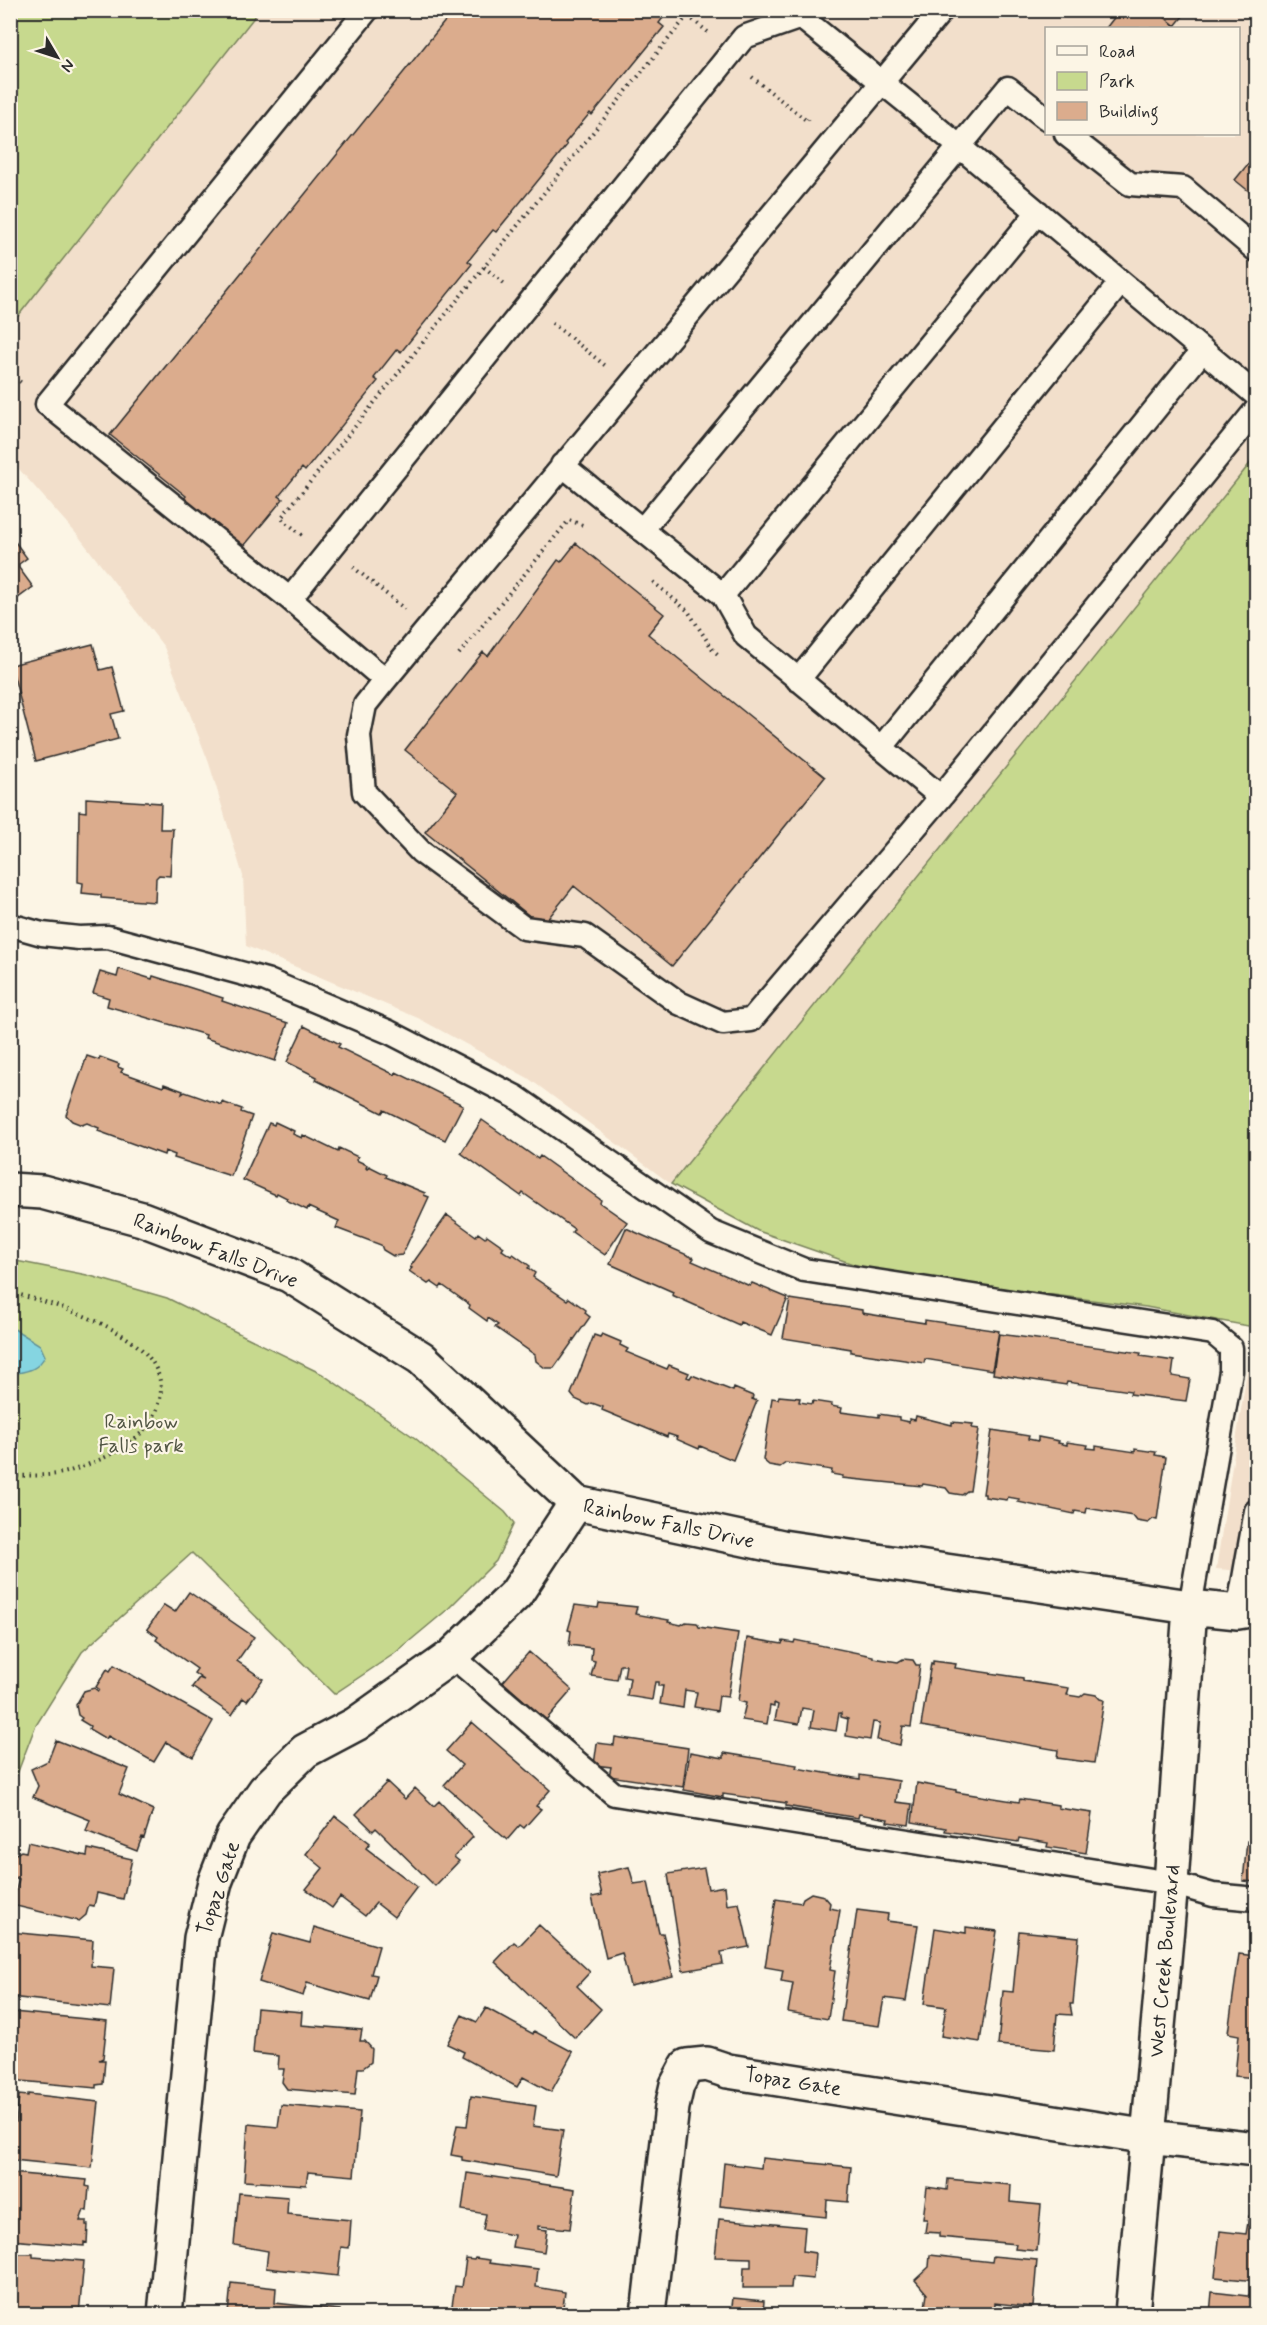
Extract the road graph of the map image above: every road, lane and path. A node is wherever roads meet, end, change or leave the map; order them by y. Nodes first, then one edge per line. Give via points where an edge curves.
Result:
1 (367, 10) edge
2 (692, 10) edge
3 (942, 10) edge
4 (800, 13) edge
5 (688, 16) junction
6 (714, 37) dead end
7 (745, 71) dead end
8 (883, 83) junction
9 (814, 112) dead end
10 (1045, 116) edge
11 (1067, 135) edge
12 (959, 146) junction
13 (1038, 212) junction
14 (1257, 250) edge
15 (484, 267) junction
16 (1121, 282) junction
17 (511, 289) dead end
18 (544, 317) dead end
19 (1203, 350) junction
20 (608, 368) dead end
21 (1257, 395) edge
22 (1257, 410) edge
23 (562, 465) junction
24 (569, 520) dead end
25 (642, 530) junction
26 (304, 537) dead end
27 (348, 563) dead end
28 (723, 595) junction
29 (290, 599) junction
30 (408, 611) dead end
31 (459, 654) dead end
32 (385, 680) junction
33 (798, 680) junction
34 (881, 748) junction
35 (941, 797) junction
36 (10, 925) edge
37 (10, 1190) edge
38 (10, 1292) edge
39 (10, 1476) edge
40 (576, 1503) junction
41 (1257, 1511) edge
42 (1190, 1607) junction
43 (1250, 1615) edge
44 (452, 1656) junction
45 (1171, 1883) junction
46 (1257, 1899) edge
47 (1149, 2137) junction
48 (1257, 2149) edge
49 (165, 2314) edge
50 (648, 2314) edge
51 (1132, 2314) edge

1 - 29 lane via 47,404
2 - 5 path
3 - 8 lane
4 - 8 lane
4 - 29 lane via 744,37
5 - 6 path
5 - 15 path
7 - 9 path via 807,121
8 - 12 lane
8 - 23 lane
10 - 12 lane via 1008,88
11 - 14 lane via 1130,184 1183,188
12 - 13 lane
12 - 25 lane
13 - 16 lane
13 - 28 lane
15 - 17 path
15 - 26 path via 281,518
16 - 19 lane
16 - 33 lane
18 - 20 path
19 - 21 lane
19 - 34 lane
22 - 35 lane
23 - 25 lane
23 - 32 lane
24 - 31 path
25 - 28 lane
27 - 30 path
28 - 33 lane via 746,636
29 - 32 lane
32 - 35 lane via 365,705 359,735 364,792 421,852 524,928 585,936 679,1003 723,1023 752,1020
33 - 34 lane
34 - 35 lane
36 - 42 lane via 52,935 108,937 266,980 389,1032 516,1097 711,1232 804,1270 1213,1333 1232,1348 1232,1371
37 - 40 street, Rainbow Falls Drive via 42,1192 142,1219 289,1275 421,1358
38 - 39 path via 76,1312 120,1335 140,1348 161,1377 157,1410 142,1432 112,1453 68,1472
40 - 42 street, Rainbow Falls Drive via 782,1547
40 - 44 street, Topaz Gate via 516,1594
41 - 43 lane
42 - 43 street, Rainbow Falls Drive
42 - 45 street, West Creek Boulevard
44 - 45 lane via 614,1794
44 - 49 street, Topaz Gate via 356,1724 305,1751 266,1790 233,1836 215,1882 201,1938
45 - 46 lane via 1213,1894
45 - 47 street, West Creek Boulevard
47 - 48 street
47 - 50 street, Topaz Gate via 728,2071 707,2064 687,2066 676,2085 672,2107
47 - 51 street, West Creek Boulevard

